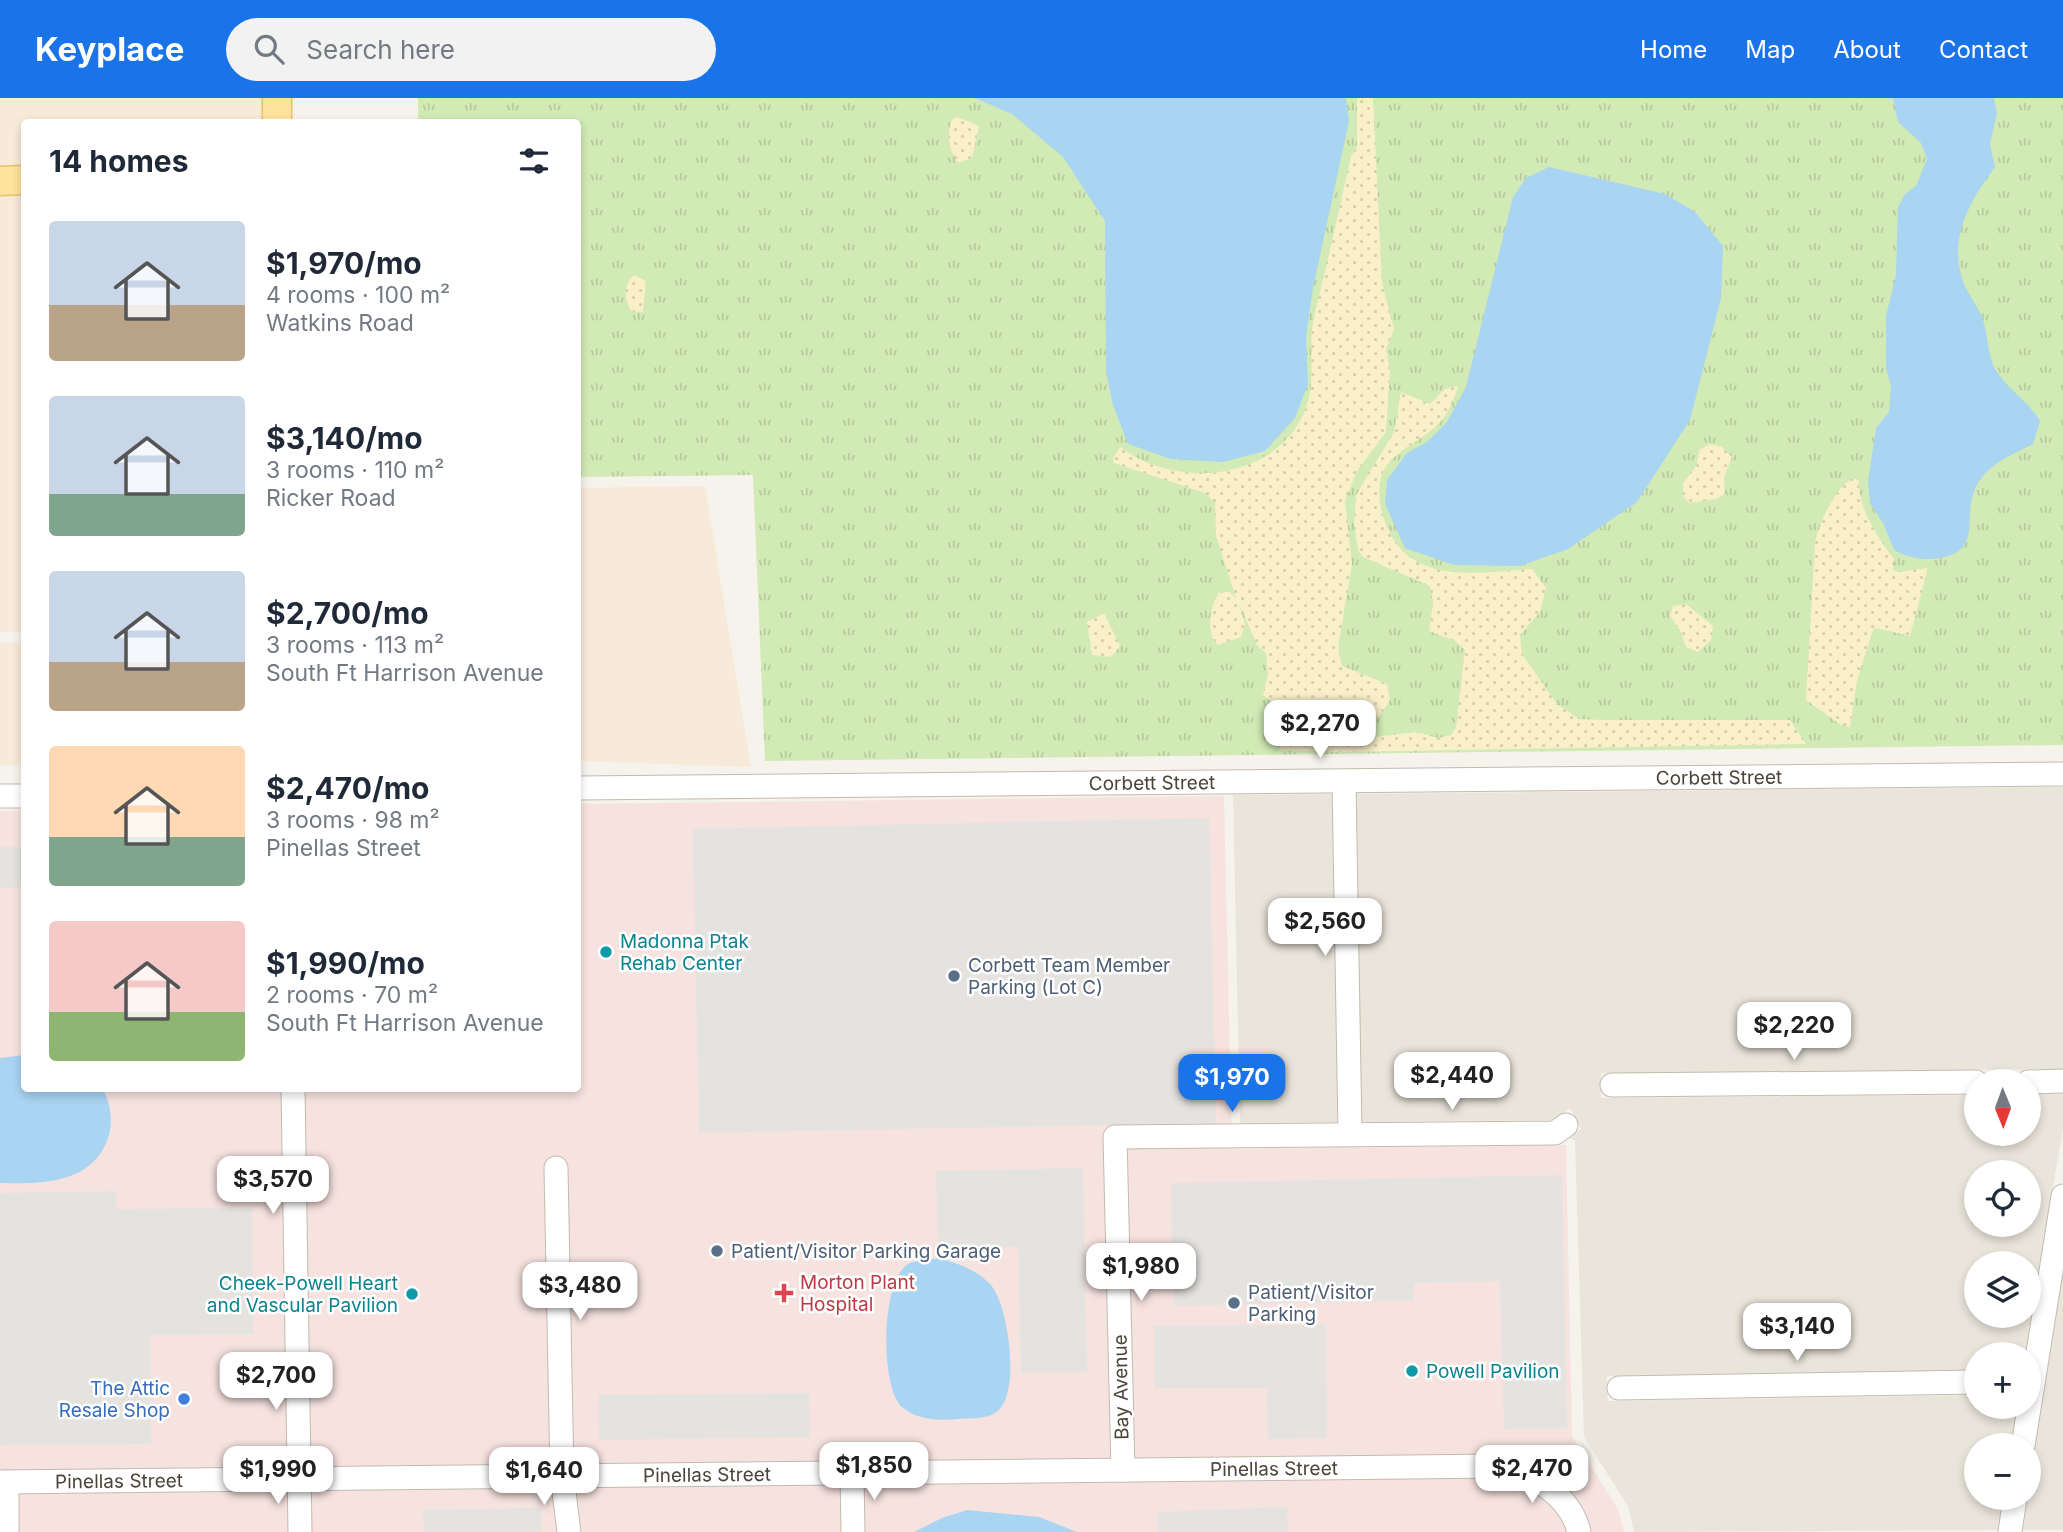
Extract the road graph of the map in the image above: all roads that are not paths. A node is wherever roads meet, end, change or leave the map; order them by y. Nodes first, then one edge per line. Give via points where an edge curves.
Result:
1 (277, 98) edge
2 (277, 119) edge
3 (21, 180) edge
4 (0, 181) edge
5 (2063, 774) edge
6 (1344, 782) junction
7 (581, 788) edge
8 (0, 796) edge
9 (21, 796) edge
10 (1964, 1082) edge
11 (2041, 1082) edge
12 (2063, 1082) edge
13 (1612, 1085) dead end
14 (293, 1092) edge
15 (1566, 1125) dead end
16 (1350, 1134) junction
17 (556, 1168) dead end
18 (2063, 1196) edge
19 (2037, 1342) edge
20 (1964, 1382) edge
21 (1619, 1388) dead end
22 (1123, 1470) junction
23 (852, 1473) junction
24 (562, 1476) junction
25 (299, 1479) junction
26 (4, 1482) edge
27 (2013, 1510) edge
28 (7, 1532) edge
29 (300, 1532) edge
30 (569, 1532) edge
31 (853, 1532) edge
32 (1579, 1532) edge
33 (2010, 1532) edge

1 - 2 main road
3 - 4 main road
5 - 6 street, Corbett Street
6 - 7 street, Corbett Street
6 - 16 street
8 - 9 street
10 - 13 street
11 - 12 street
14 - 25 street
15 - 16 street via 1555,1133
16 - 22 street, Bay Avenue via 1115,1137
17 - 24 street
18 - 19 street
20 - 21 street
22 - 23 street, Pinellas Street
22 - 32 street, Pinellas Street via 1498,1466 1519,1469 1560,1498
23 - 24 street, Pinellas Street
23 - 31 street
24 - 25 street, Pinellas Street
24 - 30 street
25 - 26 street, Pinellas Street
25 - 29 street
26 - 28 street
27 - 33 street

